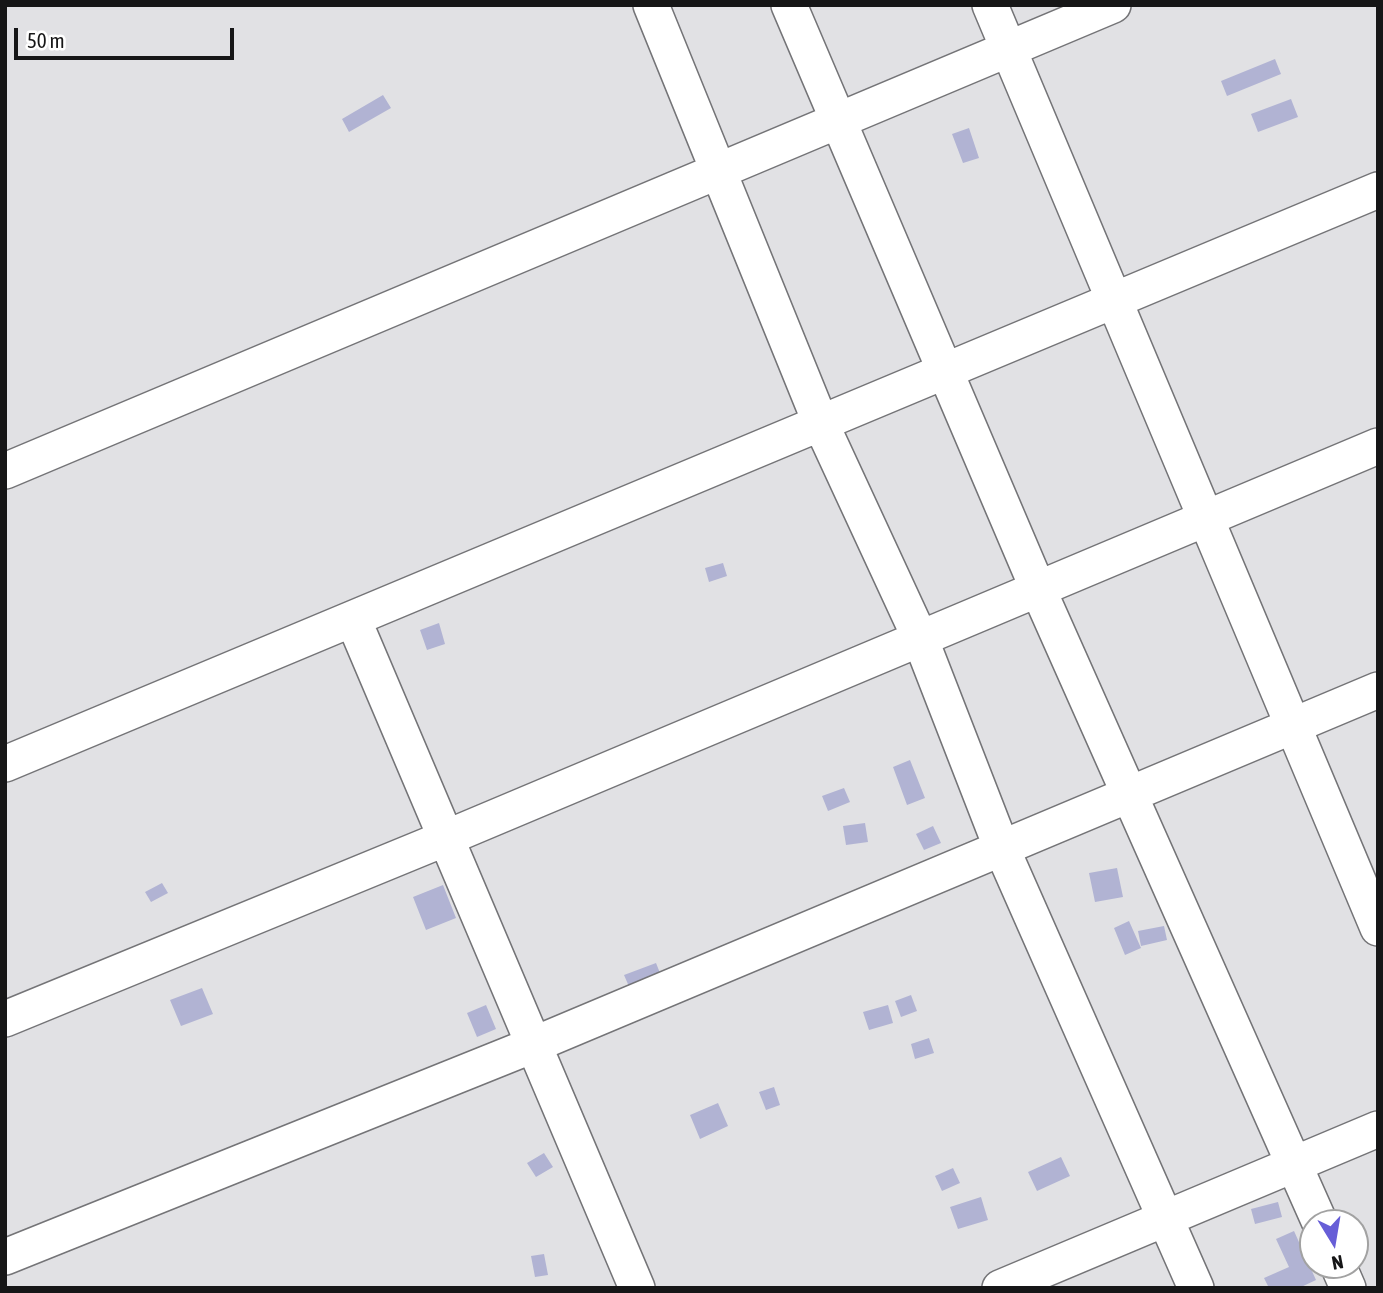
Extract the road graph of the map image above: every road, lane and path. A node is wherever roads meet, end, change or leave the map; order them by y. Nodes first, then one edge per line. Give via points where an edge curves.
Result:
1 (651, 5) edge
2 (789, 5) edge
3 (990, 5) edge
4 (1114, 5) edge
5 (1008, 50) junction
6 (838, 120) junction
7 (718, 171) junction
8 (1378, 190) edge
9 (1114, 301) junction
10 (944, 372) junction
11 (821, 424) junction
12 (1378, 446) edge
13 (5, 471) edge
14 (1206, 519) junction
15 (1038, 589) junction
16 (353, 619) junction
17 (920, 638) junction
18 (1378, 690) edge
19 (1293, 726) junction
20 (5, 764) edge
21 (1131, 794) junction
22 (446, 838) junction
23 (1002, 849) junction
24 (1378, 928) edge
25 (5, 1019) edge
26 (533, 1045) junction
27 (1378, 1129) edge
28 (1296, 1164) junction
29 (1314, 1209) edge
30 (1167, 1218) junction
31 (5, 1257) edge
32 (636, 1288) edge
33 (1000, 1288) edge
34 (1196, 1288) edge

1 - 7 street
2 - 6 street
3 - 5 street
4 - 5 street
5 - 6 street
5 - 9 street
6 - 7 street
6 - 10 street
7 - 11 street
7 - 13 street
8 - 9 street
9 - 10 street
9 - 14 street
10 - 11 street
10 - 15 street
11 - 16 street
11 - 17 street
12 - 14 street
14 - 15 street
14 - 19 street
15 - 17 street
15 - 21 street
16 - 20 street
16 - 22 street
17 - 22 street
17 - 23 street
18 - 19 street
19 - 21 street
19 - 24 street
21 - 23 street
21 - 28 street
22 - 25 street
22 - 26 street
23 - 26 street
23 - 30 street
26 - 31 street
26 - 32 street
27 - 28 street
28 - 29 street
28 - 30 street
30 - 33 street
30 - 34 street

